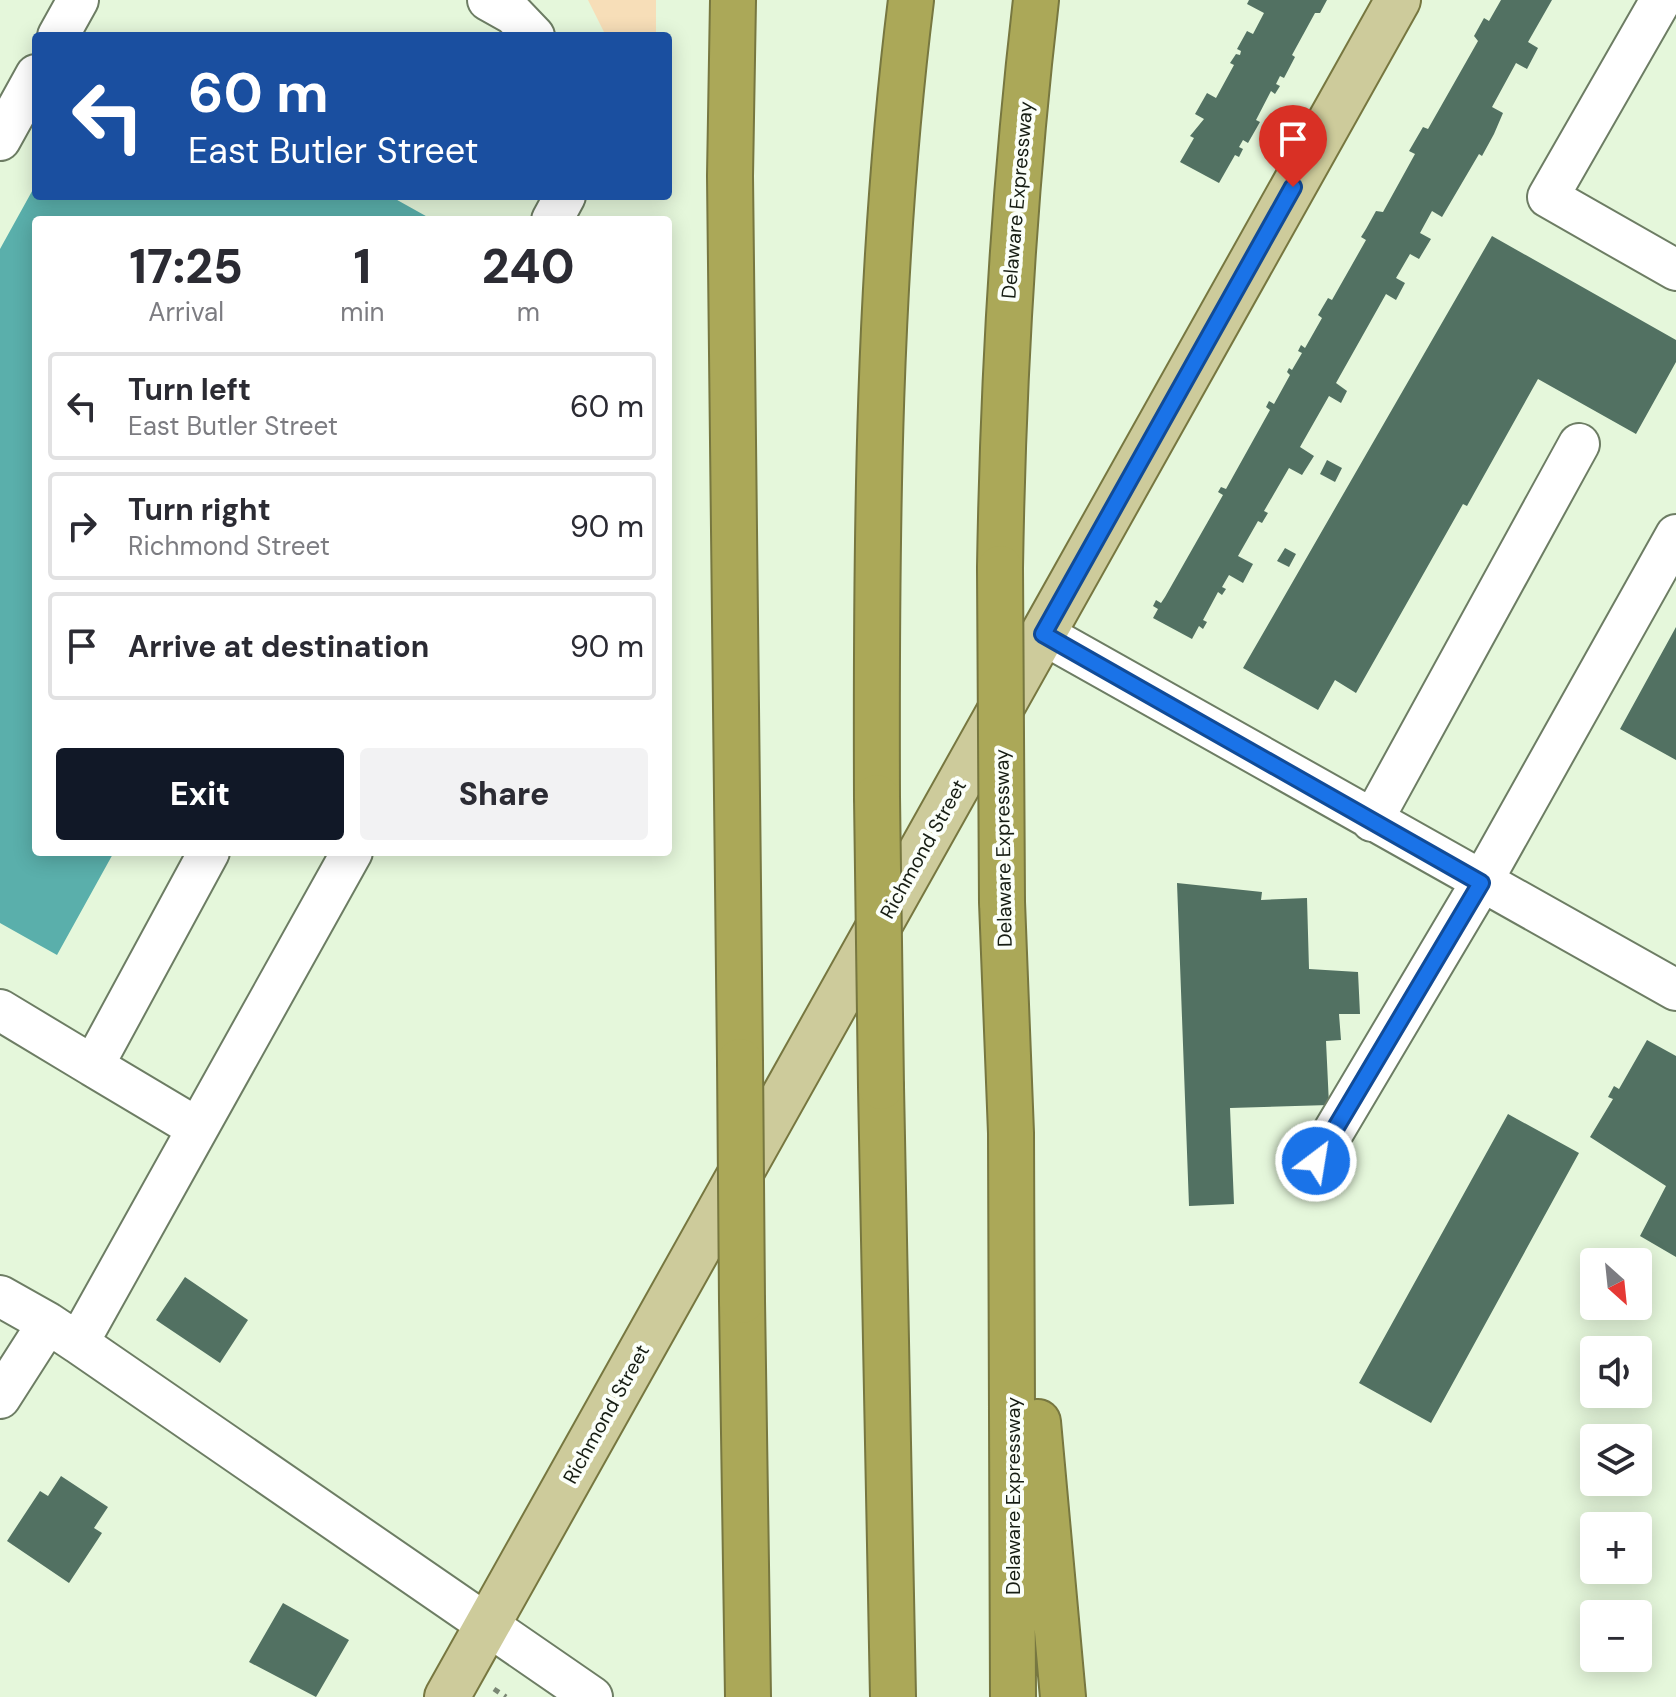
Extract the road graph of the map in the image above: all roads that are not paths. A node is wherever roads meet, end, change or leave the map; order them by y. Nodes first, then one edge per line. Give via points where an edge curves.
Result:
1 (78, 0) edge
2 (488, 0) edge
3 (733, 0) edge
4 (911, 0) edge
5 (1036, 0) edge
6 (1398, 0) edge
7 (1661, 0) edge
8 (60, 32) edge
9 (530, 32) edge
10 (32, 82) edge
11 (0, 140) edge
12 (1676, 270) edge
13 (1579, 444) dead end
14 (1676, 535) edge
15 (1043, 634) junction
16 (1372, 821) junction
17 (207, 856) edge
18 (350, 856) edge
19 (1481, 883) junction
20 (1676, 990) edge
21 (0, 1010) edge
22 (93, 1066) junction
23 (197, 1128) junction
24 (1011, 1133) junction
25 (1316, 1161) dead end
26 (0, 1296) edge
27 (63, 1333) junction
28 (0, 1398) edge
29 (486, 1626) junction
30 (447, 1697) edge
31 (592, 1697) edge
32 (748, 1697) edge
33 (893, 1697) edge
34 (1013, 1697) edge
35 (1063, 1697) edge

1 - 8 street
2 - 9 street
3 - 32 highway, bridge via 730,176
4 - 33 highway, bridge via 883,323 876,583
5 - 24 highway, Delaware Expressway, bridge via 1004,383 1002,902
6 - 15 main road, Richmond Street
7 - 12 street via 1548,197
10 - 11 street
13 - 16 street
14 - 19 street
15 - 16 street
15 - 29 main road, Richmond Street
16 - 19 street
17 - 22 street
18 - 23 street
19 - 20 street
19 - 25 street
21 - 22 street
22 - 23 street
23 - 27 street
24 - 34 highway, Delaware Expressway
24 - 35 highway
26 - 27 street
27 - 28 street
27 - 29 street
29 - 30 main road, Richmond Street
29 - 31 street

